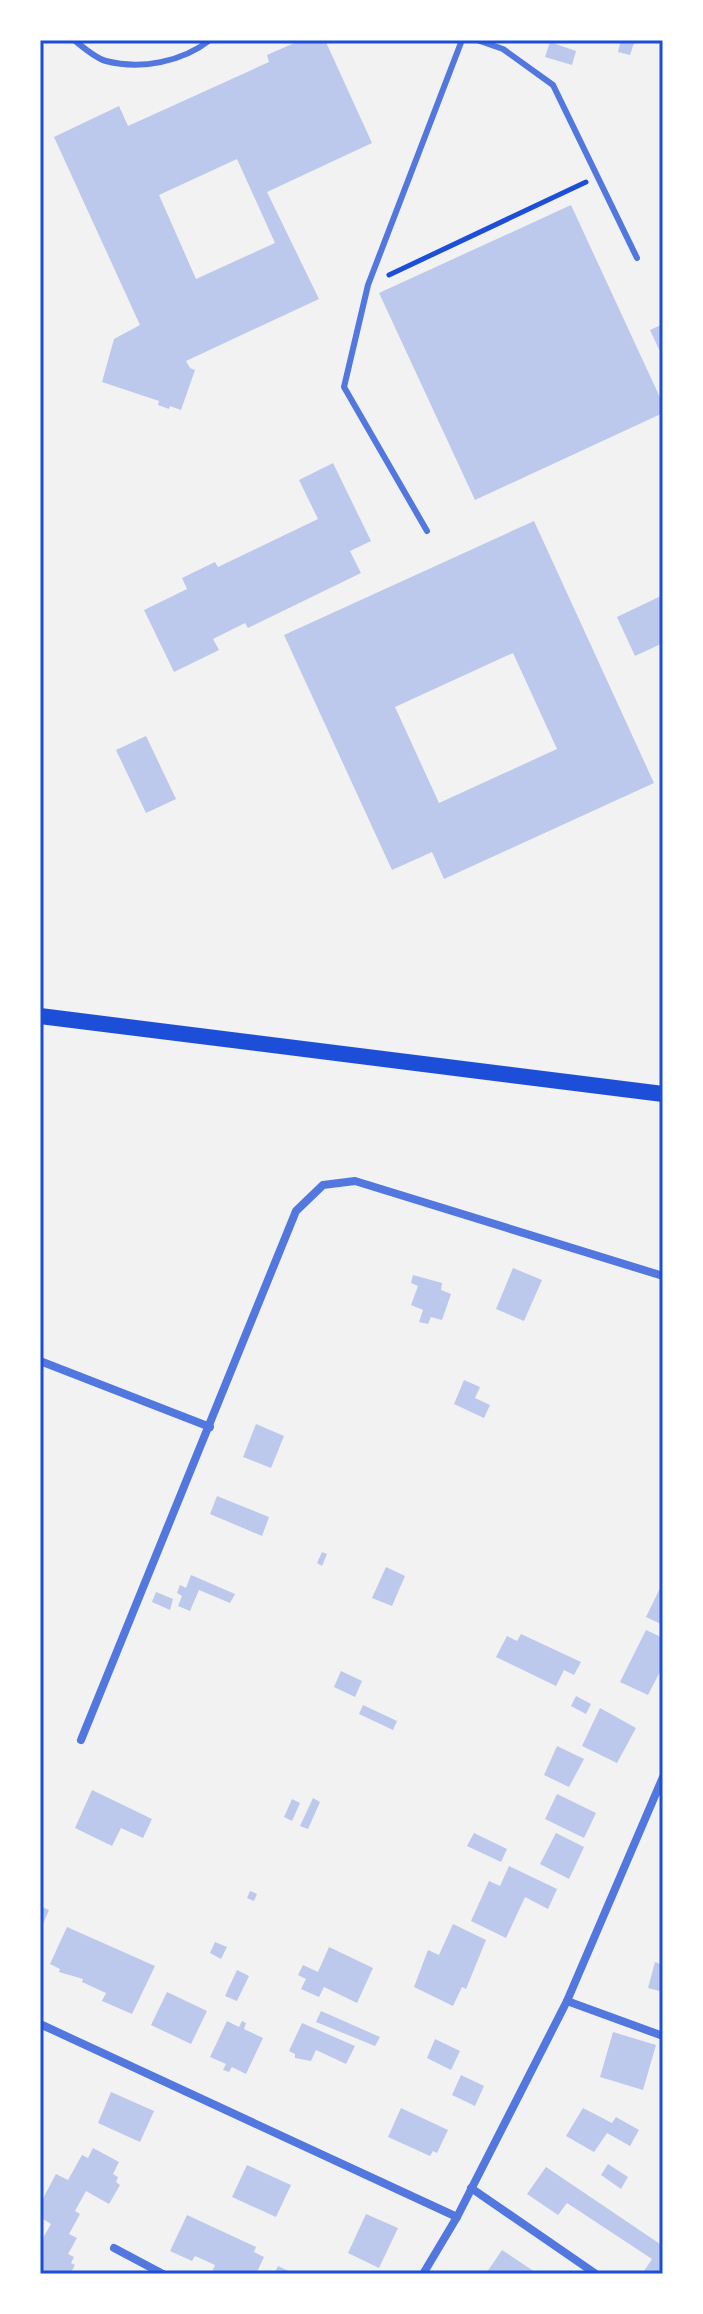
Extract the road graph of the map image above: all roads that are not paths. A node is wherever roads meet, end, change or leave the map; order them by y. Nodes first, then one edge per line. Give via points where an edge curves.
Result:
1 (74, 40) edge
2 (210, 40) edge
3 (462, 40) edge
4 (477, 40) edge
5 (637, 258) dead end
6 (427, 531) dead end
7 (40, 1016) edge
8 (663, 1094) edge
9 (663, 1276) edge
10 (40, 1361) edge
11 (210, 1427) junction
12 (81, 1740) dead end
13 (663, 1777) edge
14 (567, 2001) junction
15 (40, 2024) edge
16 (663, 2036) edge
17 (471, 2188) junction
18 (457, 2217) junction
19 (114, 2248) dead end
20 (163, 2274) edge
21 (423, 2274) edge
22 (596, 2274) edge

1 - 2 lane via 104,61 150,66
3 - 6 lane via 368,285 344,387
4 - 5 lane via 503,49 553,85
7 - 8 main road
9 - 11 street via 355,1181 323,1185 296,1211
10 - 11 street
11 - 12 street
13 - 14 street
14 - 16 street
14 - 17 street
15 - 18 street
17 - 18 street
17 - 22 street
18 - 21 street
19 - 20 street

